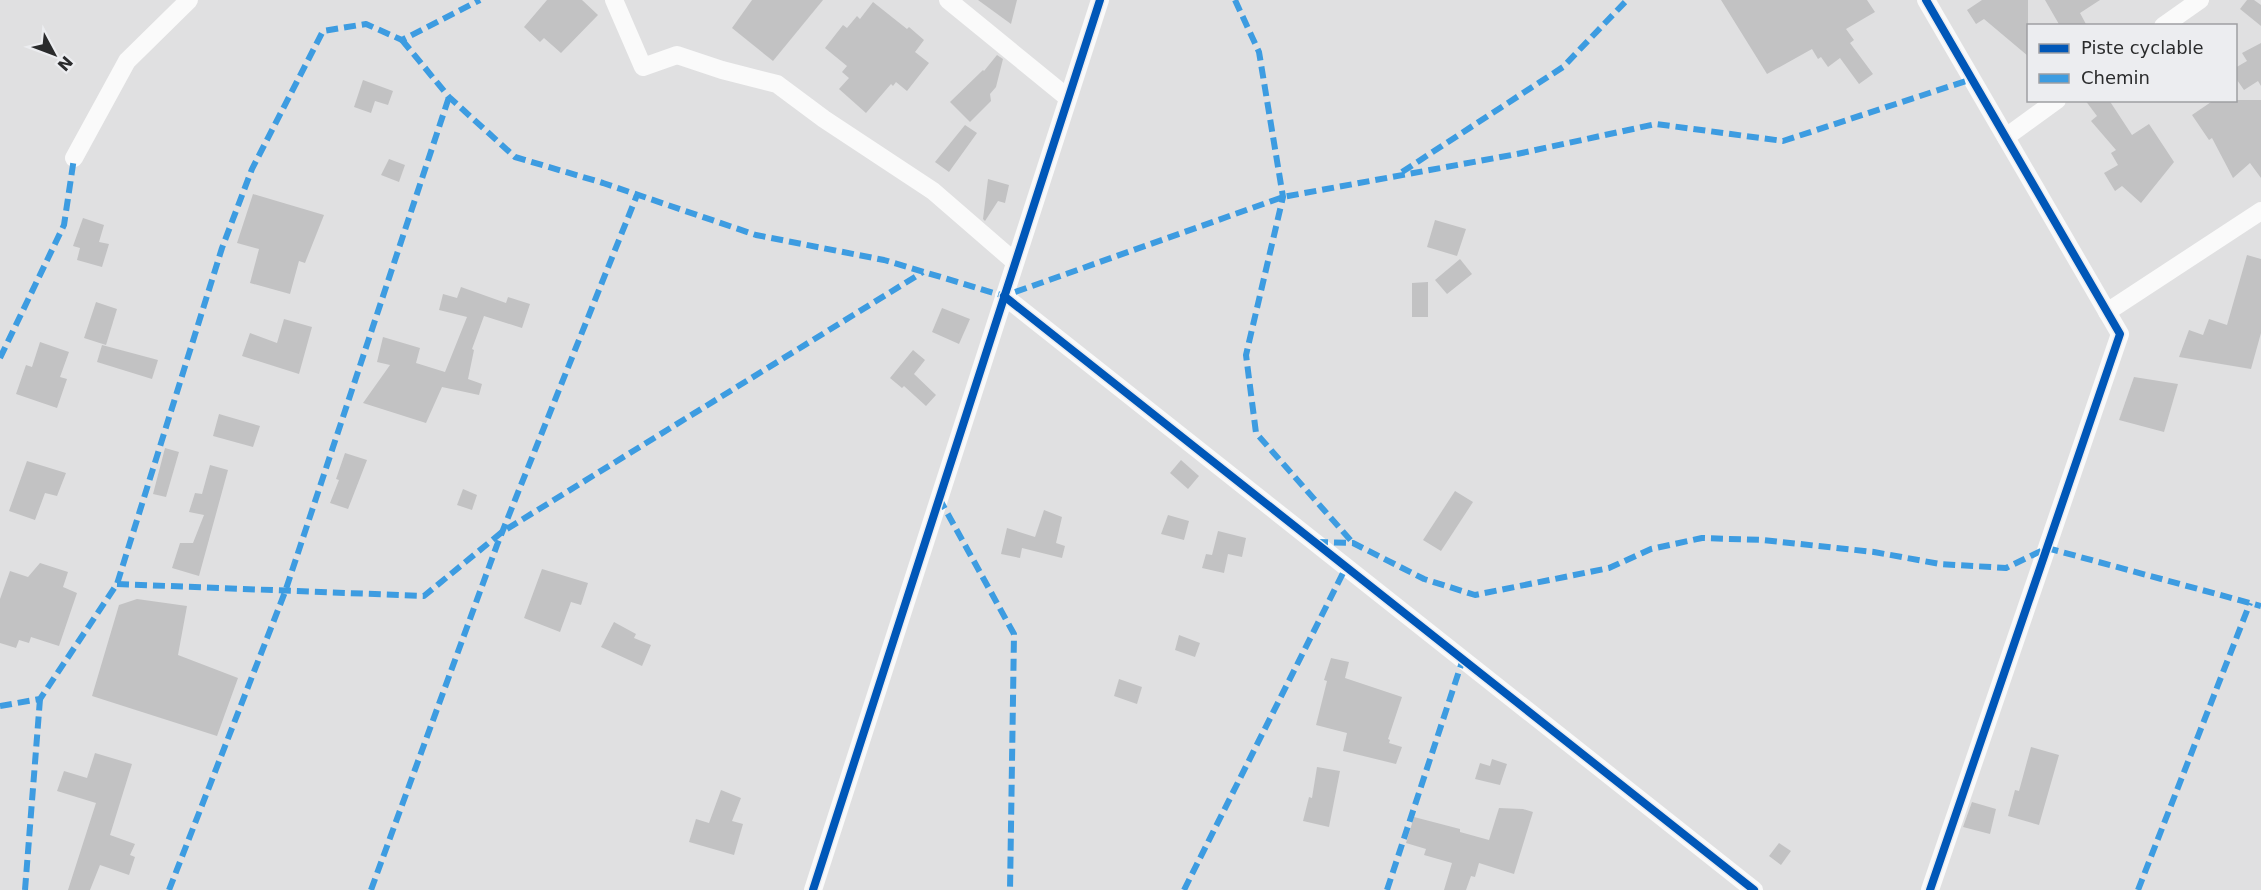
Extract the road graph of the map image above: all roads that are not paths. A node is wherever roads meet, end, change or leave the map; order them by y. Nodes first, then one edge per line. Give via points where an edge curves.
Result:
1 (189, 0) edge
2 (614, 0) edge
3 (948, 0) edge
4 (1100, 0) edge
5 (1926, 0) edge
6 (2200, 0) edge
7 (2177, 6) edge
8 (2164, 24) edge
9 (1068, 98) junction
10 (2054, 102) edge
11 (2006, 137) junction
12 (74, 158) dead end
13 (2261, 211) edge
14 (1015, 262) junction
15 (1004, 296) junction
16 (2107, 312) junction
17 (813, 890) edge
18 (1754, 890) edge
19 (1930, 890) edge

1 - 12 street via 127,61
2 - 14 street via 644,67 676,55 777,84 933,191
3 - 9 street
4 - 9 street
5 - 11 street
6 - 7 street
7 - 8 street
9 - 14 street
10 - 11 street
11 - 16 street
13 - 16 street
14 - 15 street
15 - 17 street
15 - 18 street
16 - 19 street via 2120,334

